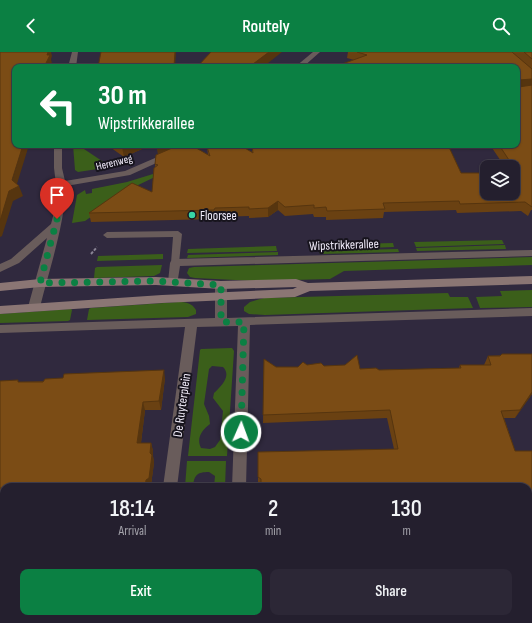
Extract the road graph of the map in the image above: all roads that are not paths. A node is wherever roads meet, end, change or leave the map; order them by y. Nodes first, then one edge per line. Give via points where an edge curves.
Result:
1 (75, 52) edge
2 (317, 52) edge
3 (73, 64) edge
4 (303, 64) edge
5 (58, 148) edge
6 (185, 148) edge
7 (61, 184) junction
8 (56, 225) junction
9 (107, 235) dead end
10 (532, 253) edge
11 (175, 263) junction
12 (0, 268) edge
13 (532, 280) edge
14 (173, 282) junction
15 (40, 283) junction
16 (0, 287) edge
17 (221, 290) junction
18 (34, 307) junction
19 (0, 310) edge
20 (532, 312) edge
21 (221, 322) junction
22 (244, 322) junction
23 (191, 323) junction
24 (0, 329) edge
25 (171, 483) edge
26 (239, 483) edge

1 - 3 street
2 - 4 street
5 - 7 street
6 - 7 street, Herenweg via 127,173
7 - 8 street via 60,209
8 - 12 street via 15,261
8 - 15 street
9 - 11 lane via 178,234
10 - 11 street, Wipstrikkerallee
11 - 14 street
13 - 17 main road via 308,287 295,292
14 - 15 main road
14 - 17 main road
15 - 16 main road
15 - 18 street
17 - 18 main road
17 - 21 street
18 - 19 main road
20 - 22 street
21 - 22 street
21 - 23 street
22 - 26 street
23 - 24 street
23 - 25 street, De Ruyterplein

